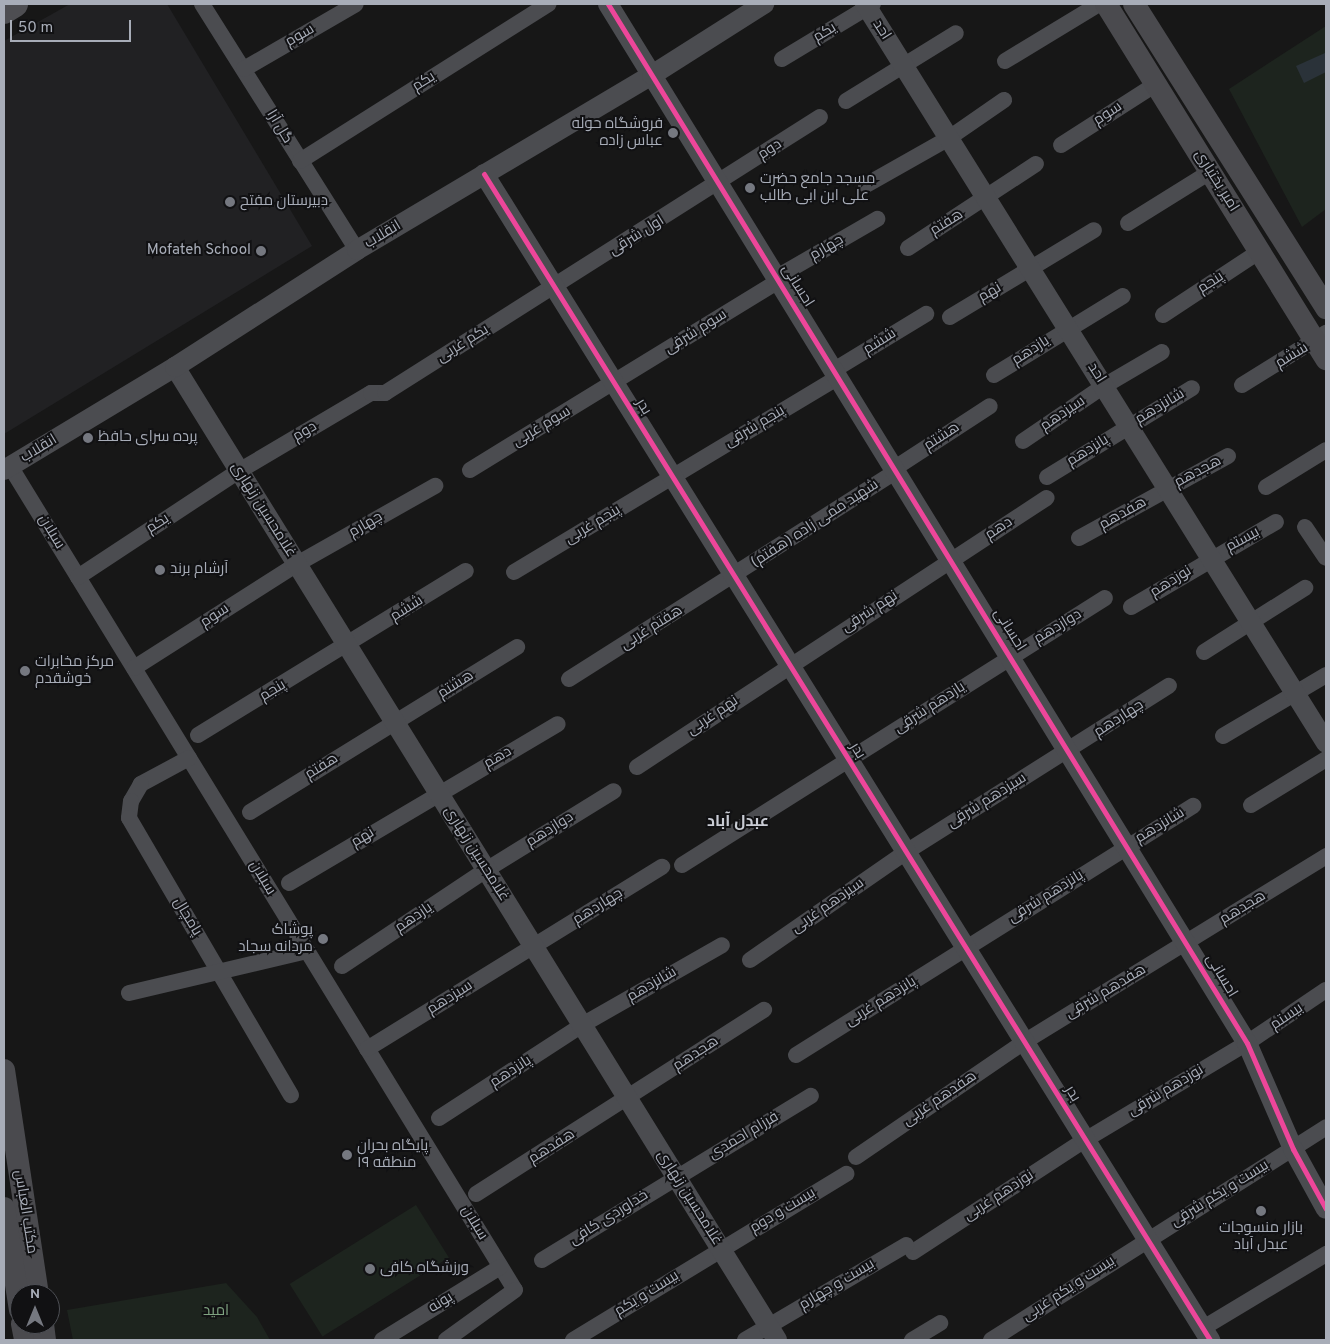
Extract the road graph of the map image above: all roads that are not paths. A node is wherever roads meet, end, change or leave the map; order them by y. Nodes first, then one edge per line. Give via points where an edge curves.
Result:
1 (15, 4) edge
2 (202, 4) edge
3 (356, 4) edge
4 (548, 4) edge
5 (608, 4) edge
6 (764, 4) edge
7 (1099, 4) edge
8 (1106, 4) edge
9 (1134, 4) edge
10 (869, 5) edge
11 (4, 11) edge
12 (956, 33) dead end
13 (782, 59) dead end
14 (1006, 61) dead end
15 (903, 67) junction
16 (244, 68) junction
17 (652, 75) junction
18 (1185, 84) junction
19 (1160, 91) junction
20 (1004, 100) dead end
21 (846, 101) dead end
22 (820, 117) dead end
23 (949, 138) junction
24 (1061, 145) dead end
25 (300, 161) junction
26 (1036, 164) dead end
27 (1210, 172) junction
28 (484, 174) junction
29 (719, 184) junction
30 (866, 185) dead end
31 (987, 198) junction
32 (877, 218) dead end
33 (1128, 222) dead end
34 (1094, 230) dead end
35 (908, 248) dead end
36 (357, 250) junction
37 (1260, 252) junction
38 (1031, 269) junction
39 (778, 279) junction
40 (554, 288) junction
41 (1123, 296) dead end
42 (1326, 308) edge
43 (926, 314) dead end
44 (1162, 315) dead end
45 (950, 317) dead end
46 (1067, 328) junction
47 (1323, 344) edge
48 (1162, 352) dead end
49 (174, 368) junction
50 (836, 374) junction
51 (994, 375) dead end
52 (614, 383) junction
53 (1242, 385) dead end
54 (1104, 386) junction
55 (1192, 388) dead end
56 (371, 393) joint
57 (990, 406) dead end
58 (1129, 426) junction
59 (1023, 441) dead end
60 (1326, 450) edge
61 (1228, 456) dead end
62 (7, 468) edge
63 (470, 470) dead end
64 (896, 470) junction
65 (239, 471) junction
66 (672, 477) junction
67 (1047, 477) dead end
68 (434, 486) dead end
69 (1266, 487) dead end
70 (1168, 489) junction
71 (1047, 498) dead end
72 (1276, 522) dead end
73 (1305, 527) dead end
74 (1078, 538) dead end
75 (1211, 558) junction
76 (1326, 558) edge
77 (951, 560) junction
78 (296, 564) junction
79 (466, 571) dead end
80 (514, 572) dead end
81 (734, 576) junction
82 (78, 577) junction
83 (1305, 588) dead end
84 (1105, 598) dead end
85 (1131, 607) dead end
86 (1250, 620) junction
87 (348, 647) junction
88 (517, 647) dead end
89 (1204, 652) dead end
90 (1010, 655) junction
91 (789, 664) junction
92 (134, 668) junction
93 (1326, 675) edge
94 (570, 679) dead end
95 (1169, 686) dead end
96 (1296, 693) junction
97 (395, 723) junction
98 (558, 724) dead end
99 (198, 735) dead end
100 (1223, 736) dead end
101 (1326, 743) edge
102 (1069, 751) junction
103 (189, 758) junction
104 (1326, 759) edge
105 (849, 761) junction
106 (637, 767) dead end
107 (614, 791) dead end
108 (438, 793) junction
109 (1193, 806) dead end
110 (1251, 806) dead end
111 (250, 812) dead end
112 (1127, 846) junction
113 (906, 852) junction
114 (1326, 856) edge
115 (682, 865) dead end
116 (662, 866) dead end
117 (486, 870) junction
118 (289, 883) dead end
119 (1187, 942) junction
120 (722, 945) dead end
121 (533, 947) junction
122 (966, 948) junction
123 (307, 951) junction
124 (750, 960) dead end
125 (342, 966) dead end
126 (219, 971) junction
127 (1326, 990) edge
128 (129, 993) dead end
129 (764, 1010) dead end
130 (582, 1025) junction
131 (1024, 1042) junction
132 (1247, 1043) junction
133 (367, 1049) junction
134 (796, 1055) dead end
135 (4, 1070) edge
136 (291, 1095) dead end
137 (811, 1096) dead end
138 (628, 1099) junction
139 (439, 1118) dead end
140 (1326, 1127) edge
141 (1085, 1140) junction
142 (1293, 1149) junction
143 (856, 1157) dead end
144 (846, 1174) dead end
145 (676, 1177) junction
146 (476, 1194) dead end
147 (4, 1208) edge
148 (1326, 1209) edge
149 (1147, 1239) junction
150 (720, 1248) junction
151 (909, 1248) joint
152 (1326, 1254) edge
153 (542, 1260) dead end
154 (500, 1267) junction
155 (16, 1284) edge
156 (36, 1284) edge
157 (940, 1323) dead end
158 (773, 1333) edge
159 (1205, 1336) edge
160 (382, 1340) edge
161 (446, 1340) edge
162 (573, 1340) edge
163 (745, 1340) edge
164 (912, 1340) edge
165 (991, 1340) edge

1 - 11 highway
2 - 16 street, گل آرا
3 - 16 street, سوم
4 - 25 street, یکم
5 - 17 street, احسانی
6 - 17 street, انقلاب
7 - 14 street
8 - 19 main road, امیر بختیاری
9 - 18 main road, امیر بختیاری
10 - 13 street, یکم
10 - 15 street, احد
12 - 15 street
15 - 21 street
15 - 23 street, احد
16 - 25 street, گل آرا
17 - 28 street, انقلاب
17 - 29 street, احسانی
18 - 19 main road
18 - 42 main road, امیر بختیاری
19 - 24 street, سوم
19 - 27 main road, امیر بختیاری
20 - 23 street
22 - 29 street, دوم
23 - 30 street
23 - 31 street, احد
25 - 36 street, گل آرا
26 - 31 street
27 - 33 street
27 - 37 main road, امیر بختیاری
28 - 36 street, انقلاب
28 - 40 street, بدر
29 - 39 street, احسانی
29 - 40 street, اول شرقی
31 - 35 street, هفتم
31 - 38 street, احد
32 - 39 street, چهارم
34 - 38 street
36 - 49 street, انقلاب
37 - 44 street, پنجم
37 - 47 main road, امیر بختیاری
38 - 45 street, نهم
38 - 46 street, احد
39 - 50 street, احسانی
39 - 52 street, سوم شرقی
40 - 52 street, بدر
40 - 56 street, یکم غربی via 385,393
41 - 46 street
43 - 50 street, ششم
46 - 51 street, یازدهم
46 - 54 street, احد
47 - 53 street, ششم
48 - 54 street
49 - 62 street, انقلاب
49 - 65 street, غلامحسین زنهاری
50 - 64 street, احسانی
50 - 66 street, پنجم شرقی
52 - 63 street, سوم غربی
52 - 66 street, بدر
54 - 58 street, احد
54 - 59 street, سیزدهم
55 - 58 street, شانزدهم
56 - 65 street, دوم
57 - 64 street, هشتم
58 - 67 street, پانزدهم
58 - 70 street, احد
60 - 69 street
61 - 70 street, هجدهم
62 - 82 street, سبلان
64 - 77 street, احسانی
64 - 81 street, شهید ممی زاده (هفتم)
65 - 78 street, غلامحسین زنهاری
65 - 82 street, یکم
66 - 80 street, پنجم غربی
66 - 81 street, بدر
68 - 78 street, چهارم
70 - 74 street, هفدهم
70 - 75 street, احد
71 - 77 street, دهم
72 - 75 street, بیستم
73 - 76 street
75 - 85 street, نوزدهم
75 - 86 street, احد
77 - 90 street, احسانی
77 - 91 street, نهم شرقی
78 - 87 street, غلامحسین زنهاری
78 - 92 street, سوم
79 - 87 street, ششم
81 - 91 street, بدر
81 - 94 street, هفتم غربی
82 - 92 street, سبلان
83 - 86 street
84 - 90 street, دوازدهم
86 - 89 street
86 - 96 street, احد
87 - 97 street, غلامحسین زنهاری
87 - 99 street, پنجم
88 - 97 street, هشتم
90 - 102 street, احسانی
90 - 105 street, یازدهم شرقی
91 - 105 street, بدر
91 - 106 street, نهم غربی
92 - 103 street, سبلان
93 - 96 street
95 - 102 street, چهاردهم
96 - 100 street
96 - 101 street, احد
97 - 108 street, غلامحسین زنهاری
97 - 111 street, هفتم
98 - 108 street, دهم
102 - 112 street, احسانی
102 - 113 street, سیزدهم شرقی
103 - 123 street, سبلان
103 - 126 street, پامچال via 141,784 130,801 129,818
104 - 110 street
105 - 113 street, بدر
105 - 115 street, یازدهم شرقی
107 - 117 street, دوازدهم
108 - 117 street, غلامحسین زنهاری
108 - 118 street, نهم
109 - 112 street, شانزدهم
112 - 119 street, احسانی
112 - 122 street, پانزدهم شرقی
113 - 122 street, بدر
113 - 124 street, سیزدهم غربی
114 - 119 street, هجدهم
116 - 121 street, چهاردهم
117 - 121 street, غلامحسین زنهاری
117 - 125 street, یازدهم
119 - 131 street, هفدهم شرقی
119 - 132 street, احسانی
120 - 130 street, شانزدهم
121 - 130 street, غلامحسین زنهاری
121 - 133 street, سیزدهم
122 - 131 street, بدر
122 - 134 street, پانزدهم غربی
123 - 126 street
123 - 133 street, سبلان
126 - 128 street
126 - 136 street, پامچال
127 - 132 street, بیستم
129 - 138 street, هجدهم
130 - 138 street, غلامحسین زنهاری
130 - 139 street, پانزدهم
131 - 141 street, بدر
131 - 143 street, هفدهم غربی
132 - 141 street, نوزدهم شرقی
132 - 142 street, احسانی
133 - 154 street, سبلان
135 - 156 main road, مکتب العباس
137 - 145 street, فرزام احمدی
138 - 145 street, غلامحسین زنهاری
138 - 146 street, هفدهم
140 - 142 street
141 - 149 street, بدر
141 - 151 street, نوزدهم غربی
142 - 148 street, احسانی
142 - 149 street, بیست و یکم شرقی
144 - 150 street, بیست و دوم
145 - 150 street, غلامحسین زنهاری
145 - 153 street, خداوردی کافی
147 - 155 main road, مکتب العباس
149 - 159 street, بدر
149 - 165 street, بیست و یکم غربی
150 - 158 street, غلامحسین زنهاری
150 - 162 street, بیست و یکم
151 - 158 street, بیست و چهارم
152 - 159 street
154 - 160 street, پونه
154 - 161 street, سبلان via 514,1290
157 - 164 street
158 - 163 street, بیست و چهارم

